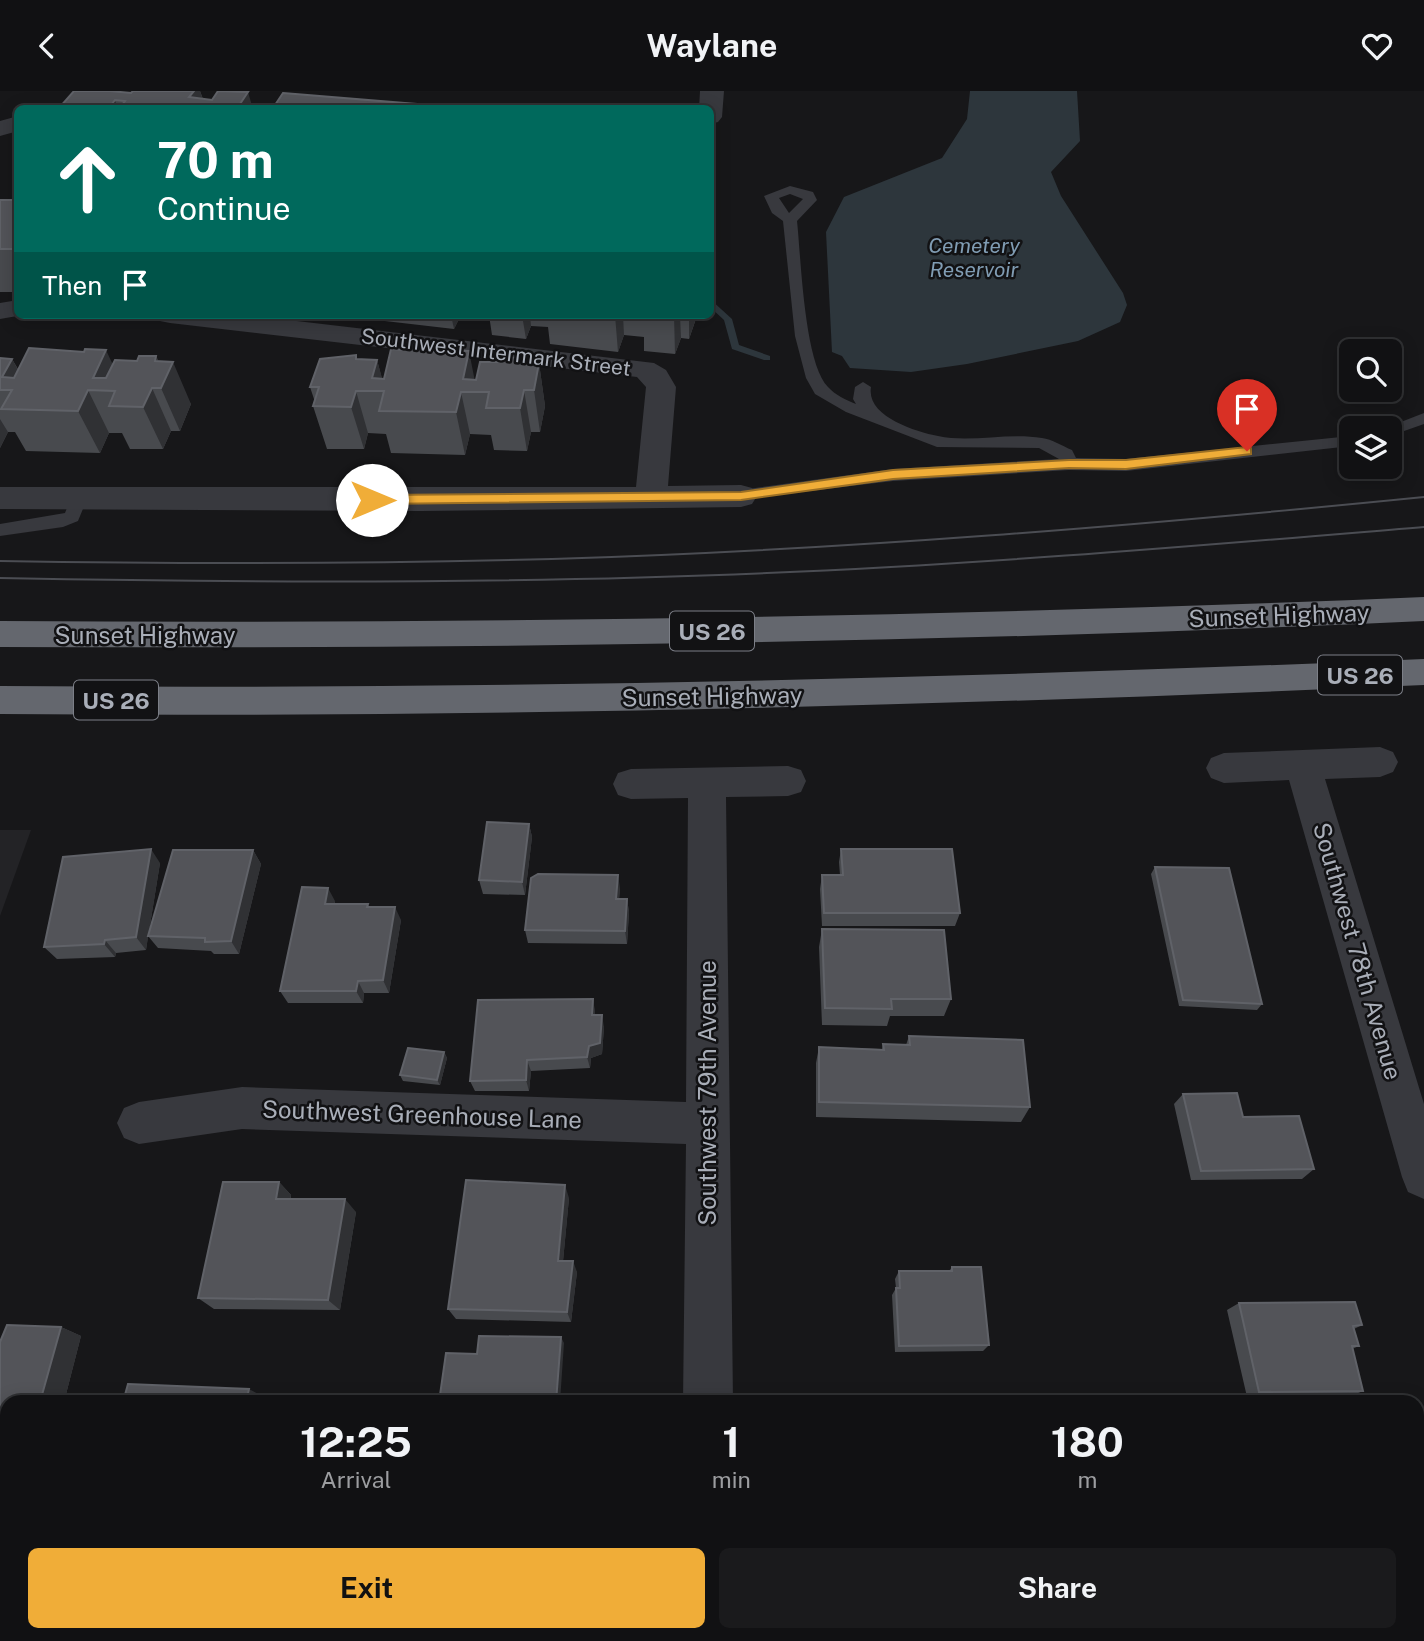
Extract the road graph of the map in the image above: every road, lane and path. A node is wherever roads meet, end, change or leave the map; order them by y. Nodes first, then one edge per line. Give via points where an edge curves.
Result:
1 (790, 220) dead end
2 (205, 319) edge
3 (863, 387) dead end
4 (1424, 418) edge
5 (884, 422) junction
6 (1402, 426) edge
7 (1339, 442) edge
8 (1069, 464) junction
9 (741, 496) joint
10 (0, 498) edge
11 (651, 498) junction
12 (78, 499) junction
13 (0, 530) edge
14 (1424, 608) edge
15 (0, 634) edge
16 (1424, 672) edge
17 (0, 700) edge
18 (1380, 762) dead end
19 (1303, 766) junction
20 (1224, 768) dead end
21 (788, 781) dead end
22 (631, 784) dead end
23 (707, 784) junction
24 (139, 1123) dead end
25 (706, 1124) junction
26 (1424, 1177) edge
27 (708, 1395) edge

1 - 5 lane via 802,333 813,376 827,393
2 - 11 street, Southwest Intermark Street via 644,369 661,387
3 - 5 lane via 861,399 868,411
4 - 6 lane
5 - 8 lane via 937,442 1041,443 1066,454
7 - 8 lane via 1126,465
8 - 9 lane via 893,475
9 - 11 street
10 - 12 street
11 - 12 street
12 - 13 lane via 72,517 63,521
14 - 15 highway, Sunset Highway / US 26 via 899,628
16 - 17 highway, Sunset Highway / US 26 via 757,695
18 - 19 street
19 - 20 street
19 - 26 street, Southwest 78th Avenue
21 - 23 street
22 - 23 street
23 - 25 street, Southwest 79th Avenue
24 - 25 street, Southwest Greenhouse Lane via 242,1108
25 - 27 street, Southwest 79th Avenue

